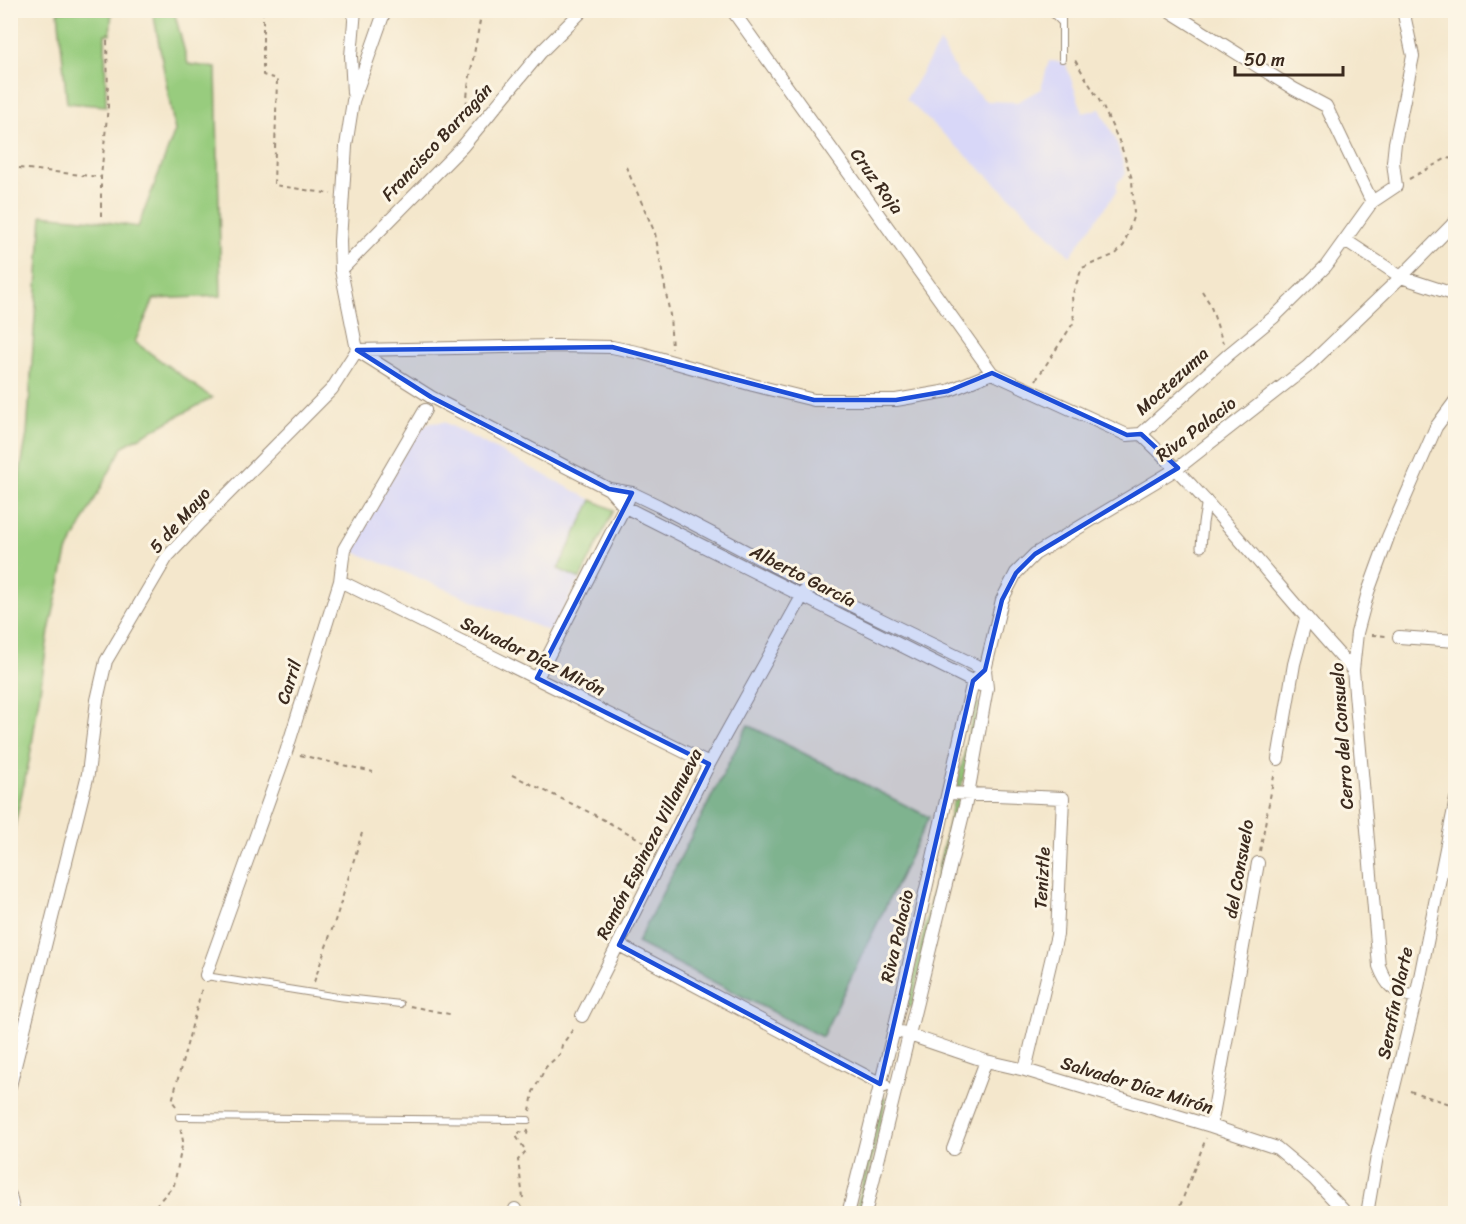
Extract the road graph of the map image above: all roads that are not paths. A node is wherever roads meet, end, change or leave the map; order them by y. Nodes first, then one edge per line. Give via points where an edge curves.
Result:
1 (355, 10) edge
2 (385, 10) edge
3 (583, 10) edge
4 (732, 10) edge
5 (1049, 10) edge
6 (1062, 10) edge
7 (1168, 10) edge
8 (1403, 10) edge
9 (1061, 22) junction
10 (1062, 59) dead end
11 (353, 101) junction
12 (1372, 202) junction
13 (1455, 221) edge
14 (1345, 240) junction
15 (341, 270) junction
16 (1401, 277) junction
17 (1455, 295) edge
18 (357, 350) junction
19 (992, 373) junction
20 (1455, 400) edge
21 (424, 410) dead end
22 (1141, 434) junction
23 (1178, 468) junction
24 (609, 489) junction
25 (632, 494) junction
26 (1207, 500) junction
27 (625, 507) junction
28 (1201, 547) dead end
29 (340, 581) junction
30 (809, 584) junction
31 (802, 597) junction
32 (1306, 620) junction
33 (1400, 637) road end
34 (1455, 641) edge
35 (985, 670) junction
36 (1353, 670) junction
37 (537, 678) junction
38 (974, 681) junction
39 (987, 688) junction
40 (1278, 759) road end
41 (709, 764) junction
42 (948, 793) junction
43 (968, 794) junction
44 (1455, 799) edge
45 (1258, 863) road end
46 (618, 945) junction
47 (206, 975) joint
48 (1416, 997) junction
49 (400, 1004) road end
50 (582, 1016) road end
51 (894, 1030) junction
52 (908, 1034) junction
53 (986, 1061) junction
54 (1025, 1070) junction
55 (880, 1084) junction
56 (10, 1086) edge
57 (895, 1092) junction
58 (179, 1117) road end
59 (528, 1120) road end
60 (1211, 1126) junction
61 (953, 1149) dead end
62 (10, 1195) edge
63 (14, 1214) edge
64 (848, 1214) edge
65 (865, 1214) edge
66 (1347, 1214) edge
67 (1367, 1214) edge

1 - 11 street
2 - 11 street
3 - 15 street, Francisco Barragán via 541,52 463,146
4 - 19 street, Cruz Roja
5 - 9 lane
6 - 9 lane
7 - 12 street via 1326,106
8 - 12 street, Moctezuma via 1413,56 1395,143 1396,186
9 - 10 lane
11 - 15 street via 346,146
12 - 14 street, Moctezuma
13 - 16 street, Riva Palacio
14 - 16 street
14 - 22 street, Moctezuma via 1326,266 1274,317
15 - 18 street
16 - 17 street
16 - 23 street, Riva Palacio via 1307,367
18 - 19 street via 601,347 641,353 814,400 896,400 948,391
18 - 24 street, Alberto García via 431,397
18 - 56 street, 5 de Mayo via 332,389 167,557 106,661 88,774
19 - 22 street, Moctezuma via 1127,435
20 - 36 street, Cerro del Consuelo via 1436,427 1388,537 1357,633
21 - 29 street, Carril via 344,549
22 - 23 street
23 - 26 street
23 - 35 street, Riva Palacio via 1035,554 1016,573 1002,600
24 - 25 street, Alberto García
24 - 27 street, Alberto García
25 - 27 street
25 - 30 street, Alberto García
26 - 28 street
26 - 32 street
27 - 31 street, Alberto García
27 - 37 street
29 - 37 street, Salvador Díaz Mirón
29 - 47 street, Carril via 286,752
30 - 31 street, Ramón Espinoza Villanueva
30 - 35 street, Alberto García
31 - 38 street, Alberto García
31 - 41 street, Ramón Espinoza Villanueva
32 - 36 street
32 - 40 street via 1294,664
33 - 34 street
35 - 38 street
35 - 39 street, Riva Palacio
36 - 48 street, Cerro del Consuelo via 1379,966 1386,984
37 - 41 street, Salvador Díaz Mirón
38 - 39 street, Alberto García
38 - 42 street, Riva Palacio
39 - 43 street, Riva Palacio
41 - 46 street, Ramón Espinoza Villanueva
42 - 43 street, Teniztle
42 - 51 street, Riva Palacio
43 - 52 street, Riva Palacio
43 - 54 street, Teniztle via 1063,798 1057,935
44 - 48 street, Serafín Olarte
45 - 60 street, del Consuelo
46 - 50 street, Ramón Espinoza Villanueva
46 - 55 street
47 - 49 lane
48 - 67 street, Serafín Olarte via 1377,1156
51 - 52 street, Salvador Díaz Mirón
51 - 55 street, Riva Palacio
52 - 53 street, Salvador Díaz Mirón
52 - 57 street, Riva Palacio
53 - 54 street, Salvador Díaz Mirón
53 - 61 street
54 - 60 street, Salvador Díaz Mirón
55 - 57 street
55 - 64 street, Riva Palacio
57 - 65 street, Riva Palacio
58 - 59 lane
60 - 66 street, Salvador Díaz Mirón via 1277,1148
62 - 63 street

